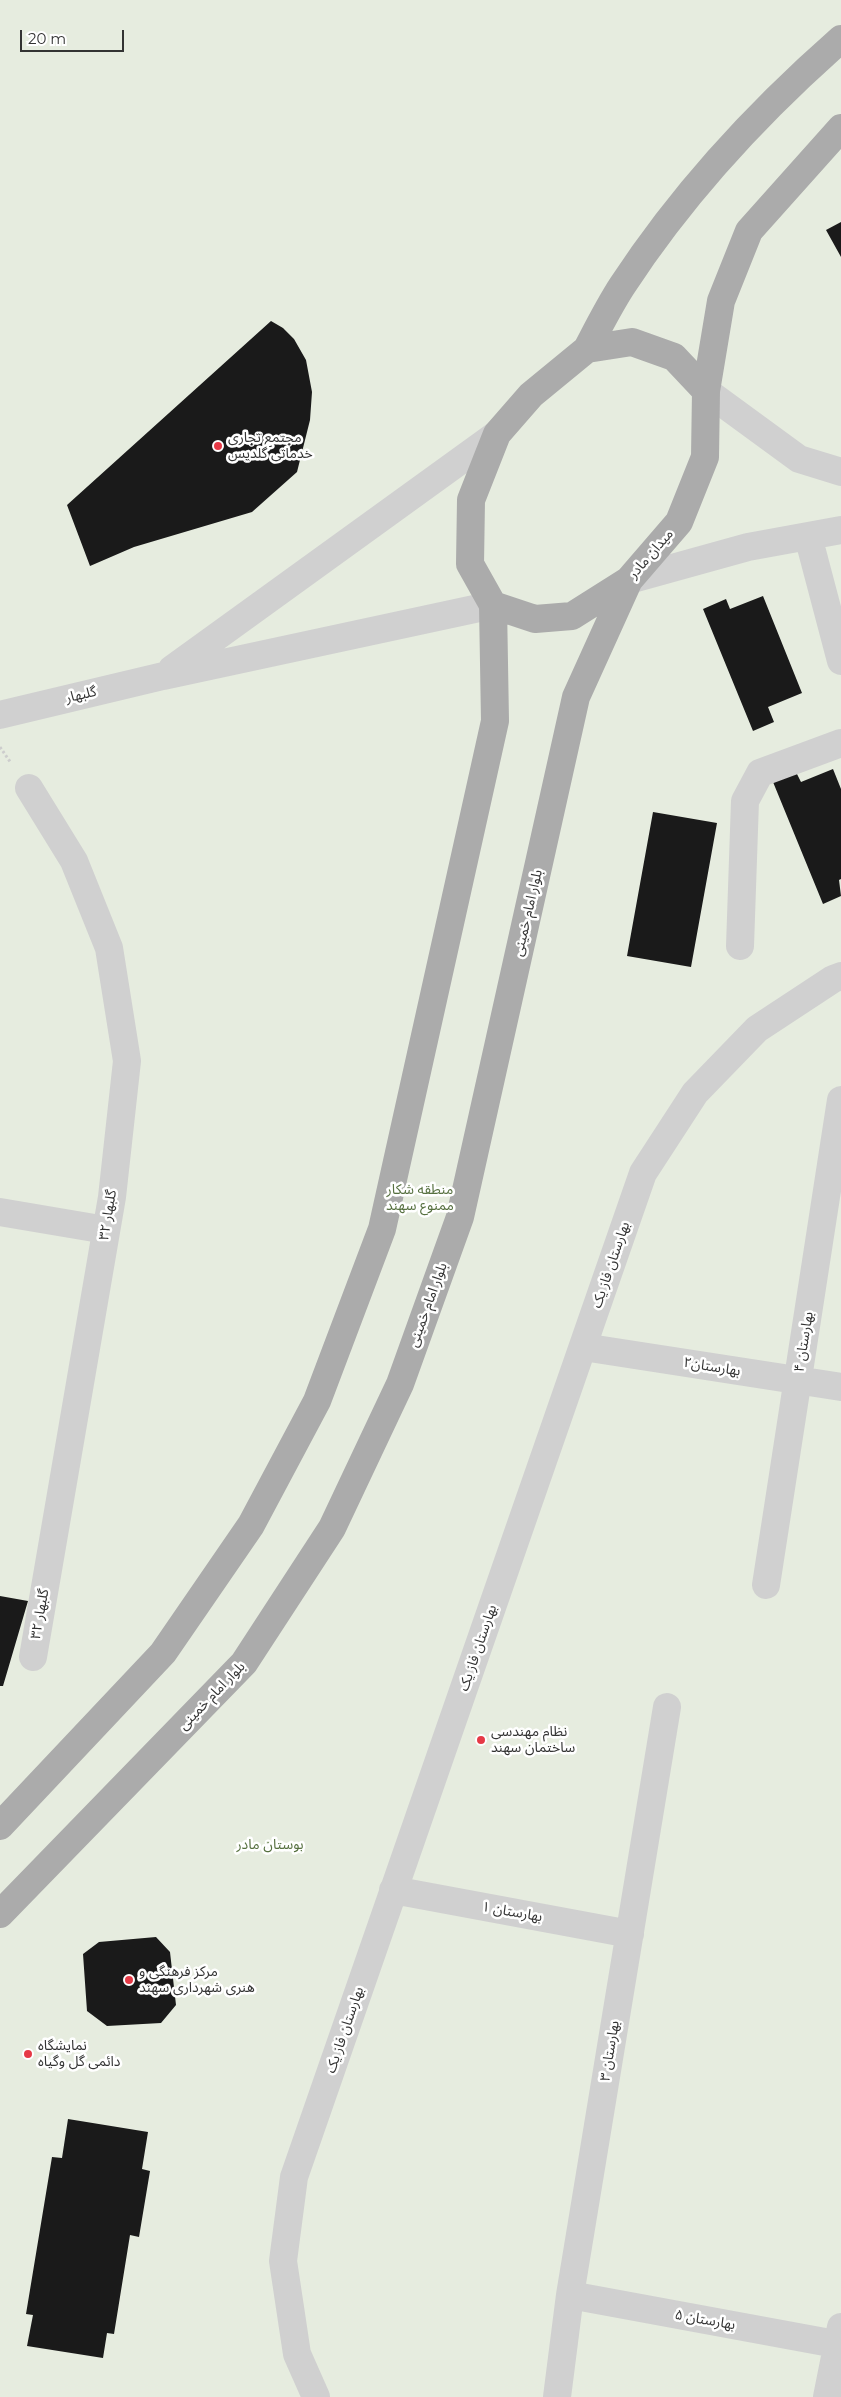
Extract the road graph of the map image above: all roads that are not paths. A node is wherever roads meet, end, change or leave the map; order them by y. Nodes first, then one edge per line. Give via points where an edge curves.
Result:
1 (841, 39) edge
2 (841, 128) edge
3 (587, 349) junction
4 (706, 391) junction
5 (497, 434) junction
6 (841, 472) edge
7 (841, 530) edge
8 (808, 536) junction
9 (629, 580) junction
10 (492, 605) junction
11 (841, 661) edge
12 (163, 676) junction
13 (0, 715) edge
14 (841, 743) edge
15 (29, 788) dead end
16 (740, 946) dead end
17 (841, 976) edge
18 (841, 1100) edge
19 (0, 1212) edge
20 (106, 1230) junction
21 (583, 1347) junction
22 (798, 1380) junction
23 (841, 1387) edge
24 (766, 1585) dead end
25 (33, 1657) dead end
26 (667, 1706) dead end
27 (0, 1826) edge
28 (393, 1890) junction
29 (0, 1914) edge
30 (630, 1934) junction
31 (570, 2295) junction
32 (840, 2338) edge
33 (316, 2397) edge
34 (557, 2397) edge
35 (828, 2397) edge

1 - 3 main road via 804,71 697,183 622,286
2 - 4 main road, میدان مادر via 749,231 721,301
3 - 4 main road via 632,342 674,357
3 - 5 main road via 531,395
4 - 6 street via 799,459
4 - 9 main road, میدان مادر via 705,457 679,522
5 - 10 main road via 471,500 470,564
5 - 12 street
7 - 8 street
8 - 9 street via 748,548
8 - 11 street
9 - 10 main road, میدان مادر via 572,616 535,619
9 - 29 main road, بلوار امام خمینی via 576,697 460,1217 400,1384 332,1528 244,1663
10 - 12 street, گلبهار
10 - 27 main road via 495,721 382,1229 317,1402 251,1525 163,1653
12 - 13 street, گلبهار
14 - 16 street via 760,773 745,801
15 - 20 street, گلبهار ۳۲ via 74,861 109,948 127,1061
17 - 21 street, بهارستان فاز یک via 758,1029 695,1093 643,1173
18 - 22 street, بهارستان ۴
19 - 20 street
20 - 25 street, گلبهار ۳۲
21 - 22 street, بهارستان۲
21 - 28 street, بهارستان فاز یک
22 - 23 street, بهارستان۲
22 - 24 street, بهارستان ۴
26 - 30 street, بهارستان ۳
28 - 30 street, بهارستان ۱
28 - 33 street, بهارستان فاز یک via 294,2177 283,2261 297,2354
30 - 31 street, بهارستان ۳
31 - 32 street, بهارستان ۵
31 - 34 street, بهارستان ۳
32 - 35 street

